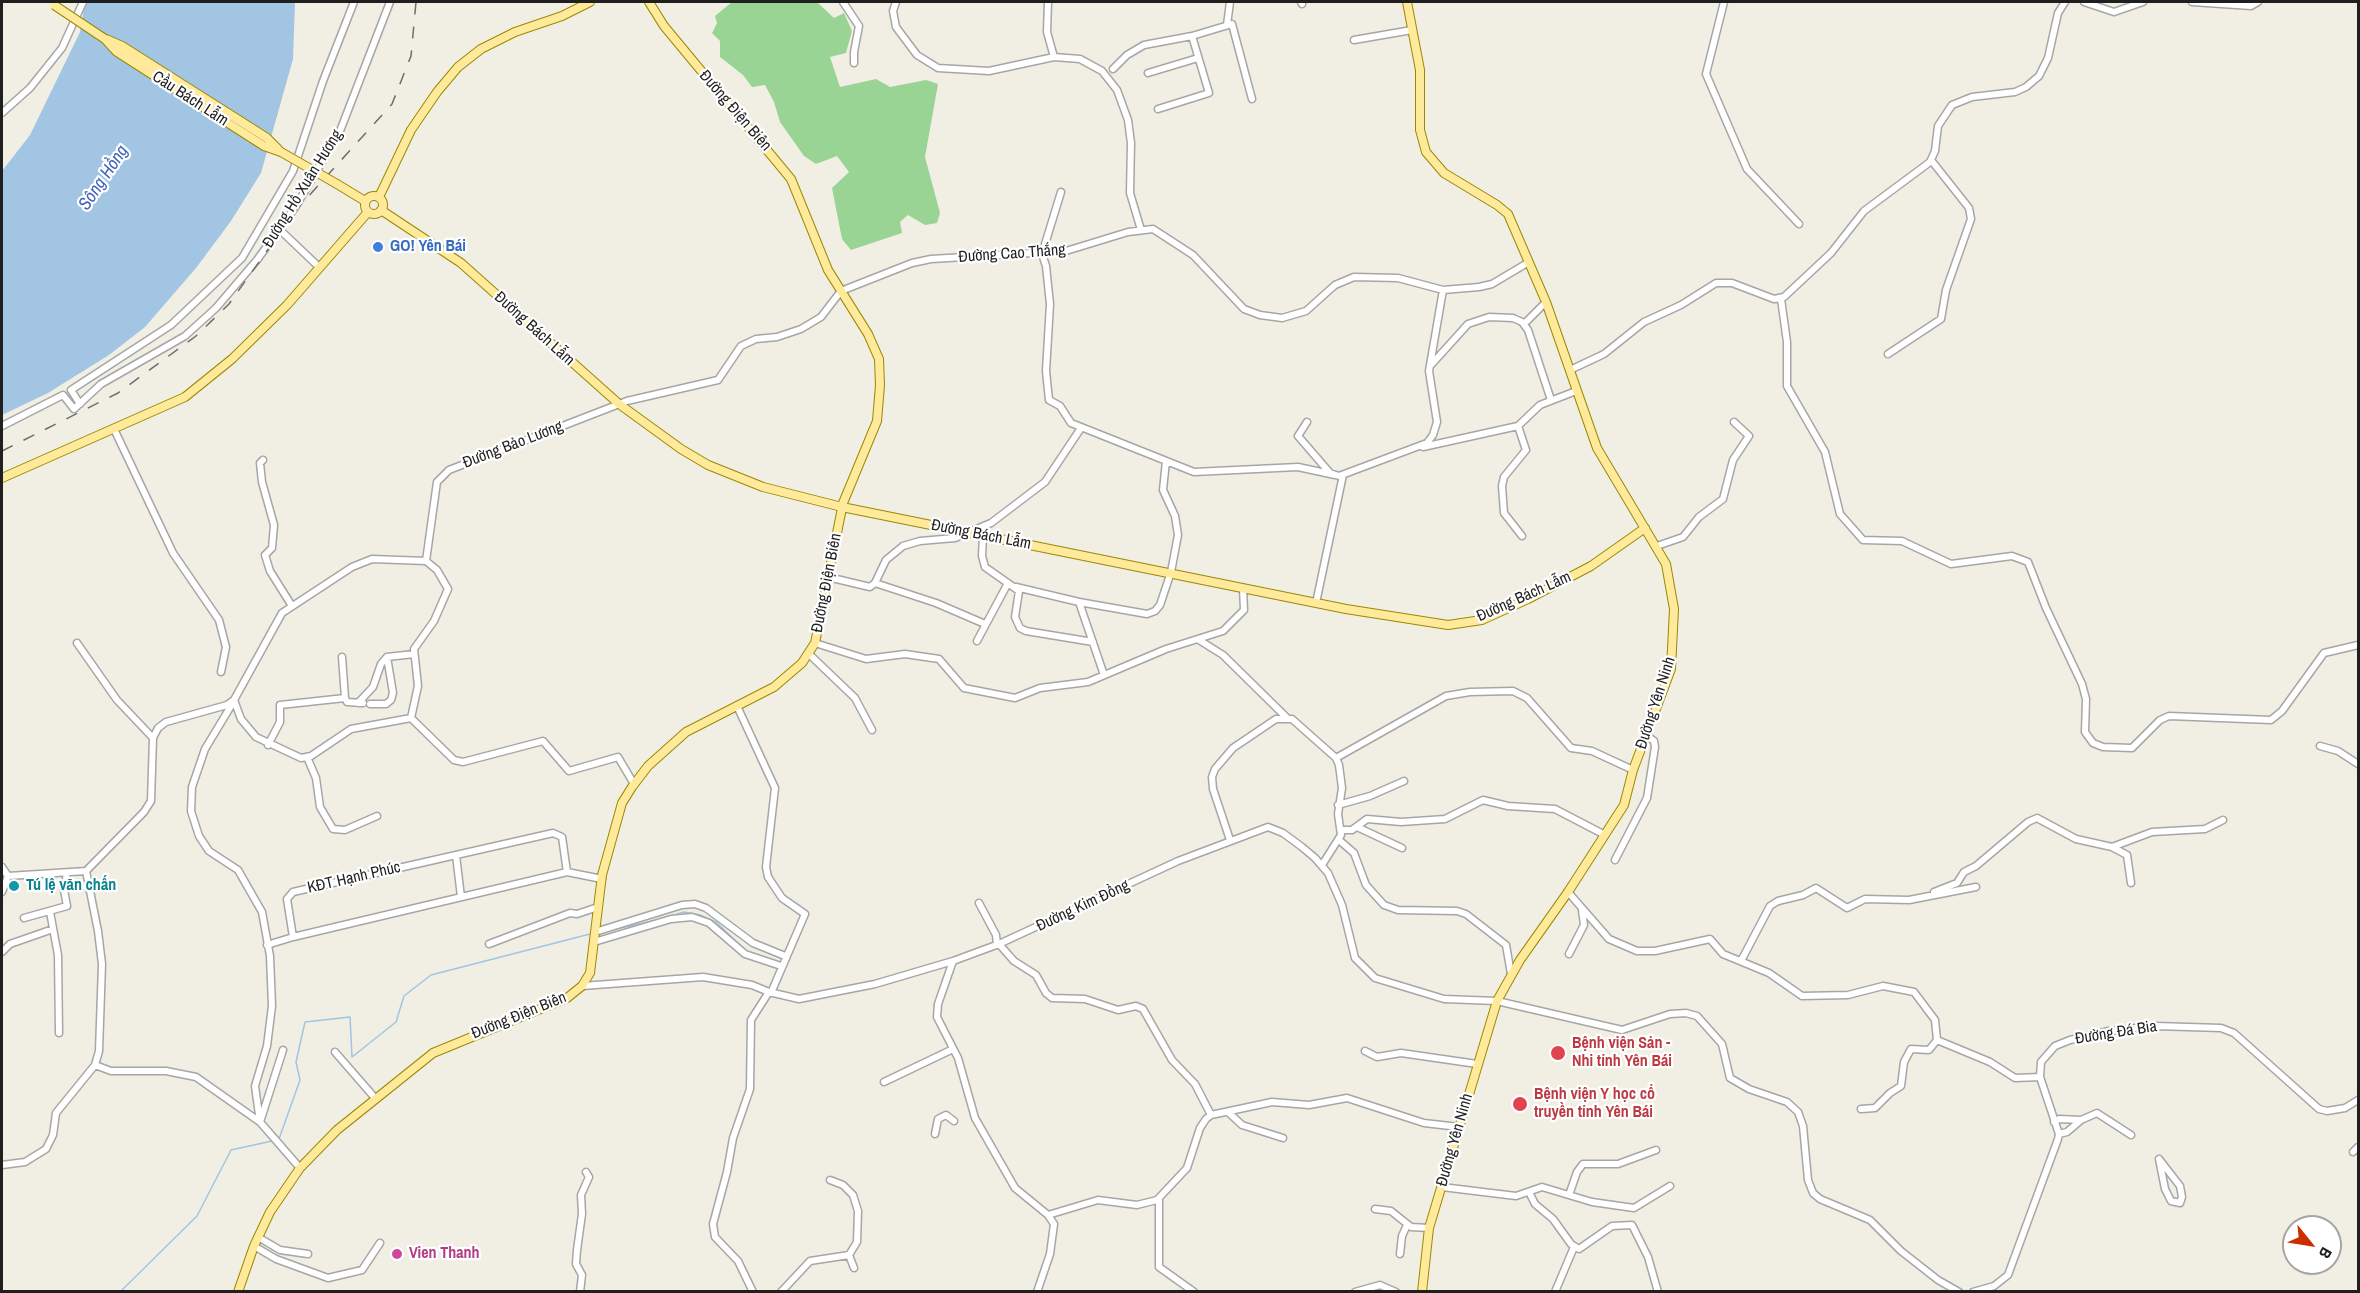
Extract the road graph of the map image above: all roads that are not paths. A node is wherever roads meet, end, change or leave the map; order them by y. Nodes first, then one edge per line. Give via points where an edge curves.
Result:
1 (83, 2) edge
2 (354, 2) edge
3 (390, 2) edge
4 (590, 2) edge
5 (649, 2) edge
6 (843, 2) edge
7 (896, 2) edge
8 (1048, 2) edge
9 (1230, 2) edge
10 (1407, 2) edge
11 (1724, 2) edge
12 (2065, 2) edge
13 (2084, 2) edge
14 (2143, 2) edge
15 (2192, 2) edge
16 (2258, 2) edge
17 (51, 3) edge
18 (1227, 26) junction
19 (1412, 30) junction
20 (1192, 36) junction
21 (1354, 40) dead end
22 (1053, 57) junction
23 (1198, 58) junction
24 (854, 63) dead end
25 (1113, 69) dead end
26 (1148, 73) dead end
27 (1252, 99) dead end
28 (1158, 109) dead end
29 (2, 113) edge
30 (1931, 160) junction
31 (1061, 192) dead end
32 (379, 197) junction
33 (365, 201) junction
34 (381, 210) junction
35 (368, 212) junction
36 (1799, 224) dead end
37 (279, 229) junction
38 (1141, 230) junction
39 (1041, 254) junction
40 (1529, 262) junction
41 (319, 267) junction
42 (1443, 290) junction
43 (841, 291) junction
44 (1781, 299) junction
45 (1546, 302) junction
46 (1524, 324) junction
47 (1888, 354) dead end
48 (1429, 367) junction
49 (1570, 370) junction
50 (1576, 391) junction
51 (1551, 400) junction
52 (80, 404) junction
53 (619, 404) junction
54 (1307, 422) dead end
55 (1734, 422) dead end
56 (2, 426) edge
57 (1518, 426) junction
58 (1081, 428) junction
59 (114, 429) junction
60 (1419, 448) junction
61 (262, 460) dead end
62 (1166, 461) junction
63 (1335, 475) junction
64 (1342, 475) junction
65 (2, 478) edge
66 (842, 507) junction
67 (1645, 528) junction
68 (970, 532) junction
69 (983, 535) junction
70 (1522, 536) dead end
71 (1657, 546) junction
72 (426, 561) junction
73 (1171, 572) junction
74 (828, 577) junction
75 (875, 583) junction
76 (1008, 583) junction
77 (1015, 587) junction
78 (1244, 588) junction
79 (1079, 602) junction
80 (1316, 603) junction
81 (292, 606) junction
82 (985, 624) junction
83 (1199, 640) junction
84 (977, 641) dead end
85 (1093, 642) junction
86 (78, 643) dead end
87 (815, 643) junction
88 (2358, 645) edge
89 (808, 653) junction
90 (414, 654) junction
91 (342, 657) dead end
92 (387, 657) junction
93 (221, 672) dead end
94 (1104, 675) junction
95 (345, 698) junction
96 (234, 700) junction
97 (364, 703) junction
98 (737, 705) junction
99 (411, 718) junction
100 (1287, 718) junction
101 (872, 730) dead end
102 (1647, 736) junction
103 (153, 738) junction
104 (268, 745) junction
105 (2320, 746) dead end
106 (307, 757) junction
107 (1336, 758) junction
108 (2358, 764) edge
109 (1634, 770) junction
110 (1404, 781) dead end
111 (634, 784) junction
112 (1338, 805) junction
113 (377, 816) dead end
114 (2223, 820) dead end
115 (1357, 827) junction
116 (1341, 830) junction
117 (1605, 835) junction
118 (1230, 840) junction
119 (1339, 840) junction
120 (2133, 840) junction
121 (2112, 847) junction
122 (1402, 848) dead end
123 (456, 855) junction
124 (2127, 855) junction
125 (1615, 860) dead end
126 (1322, 865) junction
127 (2, 867) edge
128 (86, 870) junction
129 (567, 872) junction
130 (67, 873) junction
131 (8, 876) junction
132 (602, 879) junction
133 (2131, 883) dead end
134 (1976, 887) dead end
135 (2, 892) edge
136 (1568, 892) junction
137 (1934, 892) dead end
138 (461, 897) junction
139 (979, 903) dead end
140 (598, 907) junction
141 (1581, 907) junction
142 (50, 912) junction
143 (24, 918) dead end
144 (53, 929) junction
145 (595, 932) junction
146 (293, 938) junction
147 (594, 942) junction
148 (489, 944) dead end
149 (998, 944) junction
150 (267, 945) junction
151 (2, 952) edge
152 (1569, 954) dead end
153 (785, 956) junction
154 (1741, 960) junction
155 (953, 961) junction
156 (781, 966) junction
157 (1511, 974) junction
158 (582, 986) junction
159 (770, 992) junction
160 (1497, 1001) junction
161 (59, 1033) dead end
162 (1937, 1040) junction
163 (953, 1049) junction
164 (283, 1050) dead end
165 (1365, 1051) dead end
166 (335, 1052) dead end
167 (1477, 1064) junction
168 (95, 1065) junction
169 (2040, 1077) junction
170 (884, 1082) dead end
171 (375, 1098) junction
172 (2358, 1102) edge
173 (1861, 1109) dead end
174 (1228, 1112) junction
175 (1212, 1115) junction
176 (2081, 1120) junction
177 (954, 1121) dead end
178 (260, 1122) junction
179 (2054, 1122) junction
180 (1459, 1127) junction
181 (935, 1134) dead end
182 (2059, 1134) junction
183 (2131, 1135) dead end
184 (1283, 1138) dead end
185 (1656, 1150) dead end
186 (2159, 1159) joint
187 (2, 1165) edge
188 (300, 1168) junction
189 (586, 1172) dead end
190 (830, 1180) dead end
191 (1670, 1186) dead end
192 (1442, 1187) junction
193 (1529, 1192) junction
194 (1569, 1195) junction
195 (1159, 1198) junction
196 (1375, 1209) dead end
197 (1048, 1215) junction
198 (1407, 1225) junction
199 (1429, 1228) junction
200 (258, 1237) junction
201 (380, 1243) dead end
202 (254, 1246) junction
203 (1574, 1247) junction
204 (308, 1254) dead end
205 (1400, 1254) dead end
206 (849, 1255) junction
207 (854, 1268) dead end
208 (238, 1292) edge
209 (580, 1292) edge
210 (753, 1292) edge
211 (781, 1292) edge
212 (1037, 1292) edge
213 (1194, 1292) edge
214 (1355, 1292) edge
215 (1396, 1292) edge
216 (1422, 1292) edge
217 (1555, 1292) edge
218 (1658, 1292) edge
219 (1959, 1292) edge
220 (1973, 1292) edge

1 - 29 street via 62,48 30,88
2 - 52 street via 293,171 242,258 171,325 71,390
3 - 37 street, Đường Hồ Xuân Hương via 343,125
4 - 32 main road via 490,44 458,67 411,130
5 - 43 main road, Đường Điện Biên via 664,26 791,179 828,270
6 - 24 street via 859,26
7 - 22 street via 896,27 916,55 938,68 989,71
8 - 22 street via 1047,32
9 - 18 street
10 - 19 main road, Đường Yên Ninh
11 - 36 street via 1706,74 1747,169
12 - 30 street via 2039,76 2015,92 1972,97 1952,105 1938,126
13 - 14 street via 2114,12
15 - 16 street via 2251,6
17 - 33 main road, Cầu Bách Lẫm, bridge via 136,65 264,146
18 - 20 street
18 - 27 street via 1232,24
19 - 21 street
19 - 40 main road, Đường Yên Ninh via 1420,70 1420,130 1426,153 1444,173 1508,214
20 - 23 street
20 - 25 street via 1144,45
22 - 38 street via 1095,66 1117,90 1130,132 1130,193
23 - 26 street
23 - 28 street via 1209,93
30 - 44 street via 1864,211 1831,253
30 - 47 street via 1969,208 1971,219 1946,290 1941,319
31 - 39 street
32 - 33 main road
32 - 34 main road
33 - 35 main road
34 - 35 main road via 375,214
34 - 53 main road, Đường Bách Lẫm via 461,263
35 - 41 main road
37 - 41 street
37 - 52 street, Đường Hồ Xuân Hương via 203,321 185,336 101,384
38 - 39 street, Đường Cao Thắng via 1066,252
38 - 42 street via 1153,229 1183,247 1237,304 1260,315 1294,316 1354,277 1398,278
39 - 43 street, Đường Cao Thắng via 931,259
39 - 58 street via 1050,304 1046,366 1049,400
40 - 42 street via 1487,286
40 - 45 main road, Đường Yên Ninh
41 - 59 main road via 256,336 184,397
42 - 48 street
43 - 53 street, Đường Bảo Lương via 821,317 801,330 741,346 718,380
43 - 66 main road, Đường Điện Biên via 874,346 880,385 877,421
44 - 49 street via 1732,283 1716,284 1644,322 1604,354
44 - 88 street via 1787,335 1787,386 1825,452 1843,518 1863,540 1902,541 1951,564 2012,556 2028,562 2082,684 2085,732 2093,743 2132,748 2169,716 2271,720 2282,711 2324,653
45 - 46 street
45 - 49 main road, Đường Yên Ninh
46 - 48 street via 1509,317 1475,320
46 - 51 street
48 - 60 street via 1437,422 1430,439
49 - 50 main road, Đường Yên Ninh
50 - 51 street
50 - 67 main road, Đường Yên Ninh via 1602,457
51 - 57 street
52 - 56 street via 74,410 63,394
53 - 66 main road, Đường Bách Lẫm via 708,465 763,487
53 - 72 street, Đường Bảo Lương via 449,470 437,482
54 - 63 street via 1298,436
55 - 71 street via 1749,436 1733,460 1723,499 1699,517 1683,537
57 - 60 street
57 - 70 street via 1526,450 1504,477 1502,486 1504,513
58 - 62 street
58 - 68 street via 1045,482 991,523
59 - 65 main road
59 - 93 street via 173,553 219,620 226,647
60 - 64 street
61 - 81 street via 265,497 274,525 272,548 265,555 270,571
62 - 63 street via 1194,472 1298,467
62 - 73 street via 1163,490 1178,535
63 - 64 street
64 - 80 street
66 - 68 main road, Đường Bách Lẫm
66 - 74 main road, Đường Điện Biên
67 - 71 main road, Đường Yên Ninh
67 - 80 main road, Đường Bách Lẫm via 1591,566 1482,620 1448,625
68 - 69 main road, Đường Bách Lẫm
68 - 75 street via 903,546 886,560
69 - 73 main road, Đường Bách Lẫm
69 - 76 street via 985,567
71 - 102 main road, Đường Yên Ninh via 1673,593 1673,653
72 - 81 street via 372,560 352,567
72 - 90 street via 437,570 448,589
73 - 78 main road, Đường Bách Lẫm
73 - 79 street via 1163,598 1153,613
74 - 75 street via 864,587
74 - 87 main road, Đường Điện Biên
75 - 82 street
76 - 77 street
76 - 82 street
77 - 79 street
77 - 85 street via 1019,594 1016,621 1023,630
78 - 80 main road, Đường Bách Lẫm
78 - 83 street via 1244,610 1223,631
79 - 85 street
81 - 96 street via 282,613
82 - 84 street
83 - 94 street
83 - 100 street via 1223,654
85 - 94 street
86 - 103 street via 117,700
87 - 89 main road, Đường Điện Biên
87 - 94 street via 866,658 905,654 939,659 964,688 1015,698 1040,688 1088,682
89 - 98 main road, Đường Điện Biên via 774,687
89 - 101 street via 855,698
90 - 92 street
90 - 99 street via 418,686
91 - 95 street
92 - 97 street
92 - 97 street via 391,700 386,704
95 - 97 street via 347,702
95 - 104 street via 280,705 280,722
96 - 103 street via 166,722
96 - 104 street via 245,726
96 - 150 street via 205,749 192,788 191,811 199,836 210,851 238,870 257,898
98 - 111 main road, Đường Điện Biên via 686,732
98 - 153 street via 775,788 768,877 782,898 805,914
99 - 106 street via 351,729
99 - 111 street via 454,759 463,762 543,741 569,771 618,757
100 - 107 street
100 - 118 street via 1276,719 1233,748 1221,759 1212,777
102 - 109 main road, Đường Yên Ninh
102 - 125 street via 1655,747 1647,798
103 - 128 street via 151,801
104 - 106 street via 293,756
105 - 108 street via 2338,751
106 - 113 street via 316,778 320,807 333,829 345,830
107 - 109 street via 1446,696 1513,691 1527,698 1569,747
107 - 112 street via 1342,784
109 - 117 main road, Đường Yên Ninh via 1624,805
110 - 112 street
111 - 132 main road, Đường Điện Biên via 622,803
112 - 116 street
114 - 120 street via 2205,829 2152,832
115 - 116 street
115 - 117 street via 1369,819 1445,819 1483,800 1555,809
115 - 122 street
116 - 119 street
117 - 136 main road, Đường Yên Ninh
118 - 126 street, Đường Kim Đồng via 1263,828 1276,829
118 - 149 street, Đường Kim Đồng
119 - 126 street
119 - 157 street via 1354,853 1366,885 1384,905 1398,910 1464,913 1506,945
120 - 121 street
120 - 124 street
121 - 124 street
121 - 137 street via 2076,839 2037,818 1964,872 1957,883
123 - 129 street, KĐT Hạnh Phúc via 553,832 562,837
123 - 138 street
123 - 146 street, KĐT Hạnh Phúc via 293,892 287,899
124 - 133 street
126 - 160 street, Đường Kim Đồng via 1342,905 1355,958 1369,974 1444,999
127 - 131 street
128 - 130 street
128 - 168 street via 102,964 99,1051
129 - 132 street
129 - 138 street
130 - 131 street
130 - 142 street via 64,890 68,906
131 - 135 street
132 - 140 main road, Đường Điện Biên
134 - 154 street via 1909,900 1865,899 1847,908 1815,888 1770,906
136 - 141 street
136 - 157 main road, Đường Yên Ninh
138 - 146 street
139 - 149 street
140 - 145 main road, Đường Điện Biên
140 - 148 street via 570,913
141 - 152 street via 1584,925
141 - 154 street via 1606,937 1620,946 1648,952 1710,939 1724,954
142 - 143 street
142 - 144 street
144 - 151 street via 18,941
144 - 161 street via 58,955
145 - 147 main road, Đường Điện Biên
145 - 153 street via 695,904 762,948
146 - 150 street
147 - 156 street via 671,919 692,917 714,927 745,954
147 - 158 main road, Đường Điện Biên via 590,973
149 - 155 street, Đường Kim Đồng
149 - 175 street via 1014,961 1036,975 1052,998 1091,1000 1118,1010 1136,1006 1143,1009 1172,1060 1195,1084
150 - 178 street via 272,1006 267,1046 255,1086
153 - 156 street
154 - 162 street via 1769,973 1802,996 1848,994 1883,986 1914,992 1935,1020
155 - 159 street, Đường Kim Đồng via 875,984 807,998
155 - 163 street via 937,1013
156 - 159 street
157 - 160 main road, Đường Yên Ninh
158 - 159 street, Đường Kim Đồng via 704,977
158 - 171 main road, Đường Điện Biên via 567,998 433,1053
159 - 210 street via 751,1020 750,1089 733,1138 713,1224 715,1237 738,1261
160 - 167 main road, Đường Yên Ninh
160 - 219 street via 1622,1030 1670,1014 1697,1016 1722,1044 1730,1078 1787,1102 1798,1112 1808,1180 1816,1196 1870,1221 1901,1251
162 - 169 street via 1990,1062 2015,1078
162 - 173 street via 1929,1050 1911,1049 1904,1062 1901,1086 1875,1108
163 - 170 street
163 - 197 street via 975,1118 1014,1188
164 - 178 street
165 - 167 street via 1377,1057 1401,1053
166 - 171 street
167 - 180 main road, Đường Yên Ninh
168 - 178 street via 111,1071 166,1071 196,1077
168 - 187 street via 56,1113 46,1149 25,1162
169 - 172 street, Đường Đá Bia via 2045,1056 2070,1040 2155,1026 2221,1028 2234,1033 2319,1109 2345,1108
169 - 179 street
171 - 188 main road, Đường Điện Biên
174 - 175 street
174 - 180 street via 1276,1101 1309,1105 1343,1098 1424,1123
174 - 184 street via 1242,1125
175 - 195 street via 1200,1128 1187,1168
176 - 179 street
176 - 182 street
176 - 183 street via 2097,1113
177 - 181 street via 946,1115 938,1119
178 - 188 street
179 - 182 street
180 - 192 main road, Đường Yên Ninh
182 - 220 street via 2008,1275
185 - 194 street via 1618,1164 1583,1164
186 - 186 street via 2180,1186 2180,1203 2175,1204 2168,1196
188 - 200 main road, Đường Điện Biên
189 - 209 street via 589,1177 581,1195 576,1264 582,1275
190 - 206 street via 853,1195 858,1211 857,1242
191 - 194 street via 1635,1208
192 - 193 street via 1511,1196
192 - 199 main road, Đường Yên Ninh
193 - 194 street via 1542,1187
193 - 203 street
195 - 197 street via 1137,1205 1093,1200
195 - 213 street via 1160,1267
196 - 198 street via 1391,1211
197 - 212 street via 1054,1232
198 - 199 street
198 - 205 street
199 - 216 main road, Đường Yên Ninh
200 - 202 main road, Đường Điện Biên
200 - 204 street via 280,1250
201 - 202 street via 362,1270 328,1278 276,1259
202 - 208 main road, Đường Điện Biên
203 - 217 street
203 - 218 street via 1583,1248 1612,1226 1632,1225 1648,1257
206 - 207 street
206 - 211 street via 810,1261
214 - 215 street via 1380,1285

